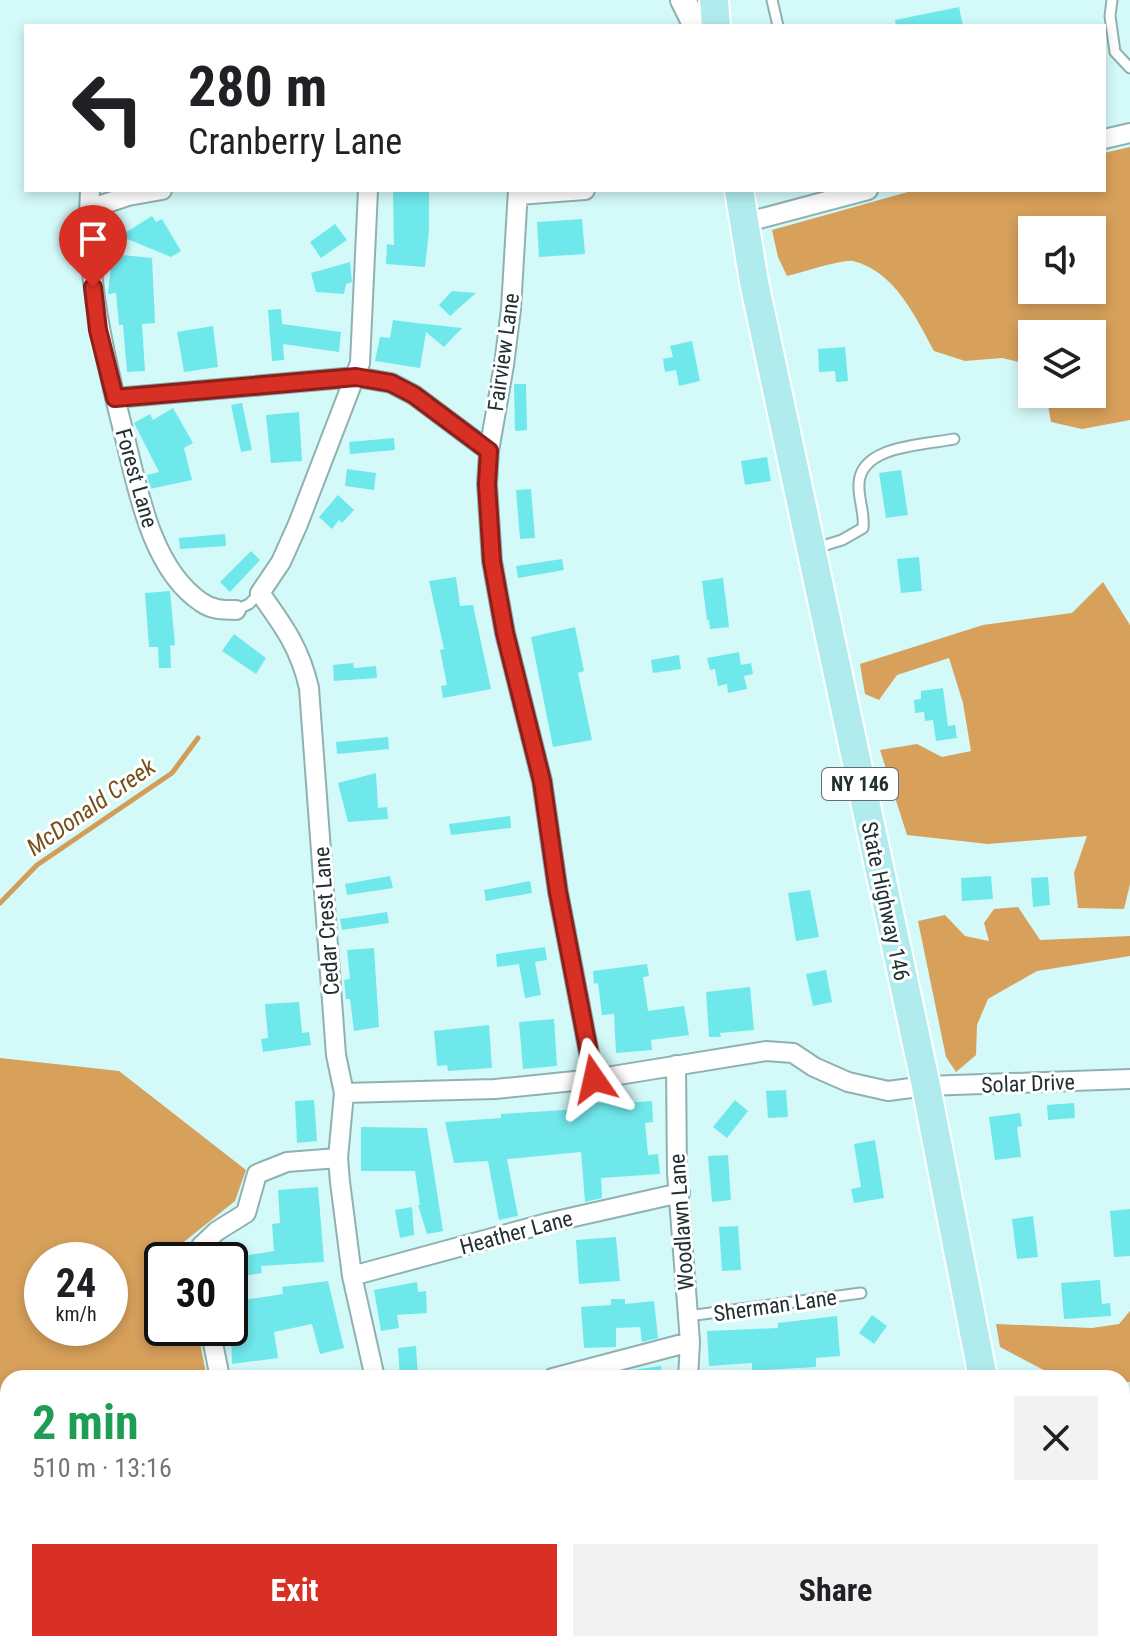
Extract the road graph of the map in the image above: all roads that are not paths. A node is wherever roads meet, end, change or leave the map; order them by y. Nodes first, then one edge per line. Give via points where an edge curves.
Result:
1 (683, 0) edge
2 (714, 0) edge
3 (772, 0) edge
4 (1112, 0) edge
5 (695, 24) edge
6 (716, 24) edge
7 (778, 24) edge
8 (1130, 68) edge
9 (1130, 133) edge
10 (1106, 139) edge
11 (90, 192) edge
12 (151, 192) edge
13 (366, 192) edge
14 (540, 192) edge
15 (739, 192) edge
16 (860, 192) edge
17 (518, 193) edge
18 (89, 209) junction
19 (744, 223) junction
20 (356, 377) junction
21 (115, 398) junction
22 (954, 439) dead end
23 (489, 451) junction
24 (810, 550) junction
25 (260, 593) junction
26 (236, 610) joint
27 (676, 1065) junction
28 (594, 1079) junction
29 (1130, 1079) edge
30 (926, 1086) junction
31 (344, 1093) junction
32 (338, 1158) junction
33 (680, 1193) junction
34 (205, 1242) edge
35 (352, 1276) junction
36 (861, 1293) dead end
37 (688, 1316) junction
38 (690, 1342) junction
39 (214, 1346) edge
40 (218, 1370) edge
41 (373, 1370) edge
42 (583, 1370) edge
43 (688, 1370) edge
44 (981, 1370) edge

1 - 5 street
2 - 6 main road
3 - 7 lane
4 - 8 lane via 1115,52
9 - 10 street
11 - 18 street, Forest Lane
12 - 18 street
13 - 20 street
14 - 17 street
15 - 19 main road, State Highway 146 / NY 146
16 - 19 street
17 - 23 street, Fairview Lane via 504,365
18 - 21 street, Forest Lane via 98,330
19 - 24 main road, State Highway 146 / NY 146
20 - 21 street
20 - 23 street via 391,383 414,395
20 - 25 street via 281,562
21 - 26 street, Forest Lane via 142,507 170,568 200,602
22 - 24 lane via 882,452 865,463 859,479 863,528
23 - 28 street, Fairview Lane via 492,561 542,781
24 - 30 main road, State Highway 146 / NY 146
25 - 26 lane
25 - 31 street, Cedar Crest Lane via 289,633 309,688 336,1055
27 - 28 street
27 - 30 street via 766,1051 793,1053 848,1082 888,1091
27 - 33 street, Woodlawn Lane
28 - 31 street via 495,1089
29 - 30 street, Solar Drive
30 - 44 main road, State Highway 146 / NY 146
31 - 32 street
32 - 34 street via 287,1162 257,1174 246,1213
32 - 35 street
33 - 35 street, Heather Lane
33 - 37 street, Woodlawn Lane
35 - 41 street
36 - 37 lane, Sherman Lane
37 - 38 street, Woodlawn Lane
38 - 42 street
38 - 43 street, Woodlawn Lane
39 - 40 street

